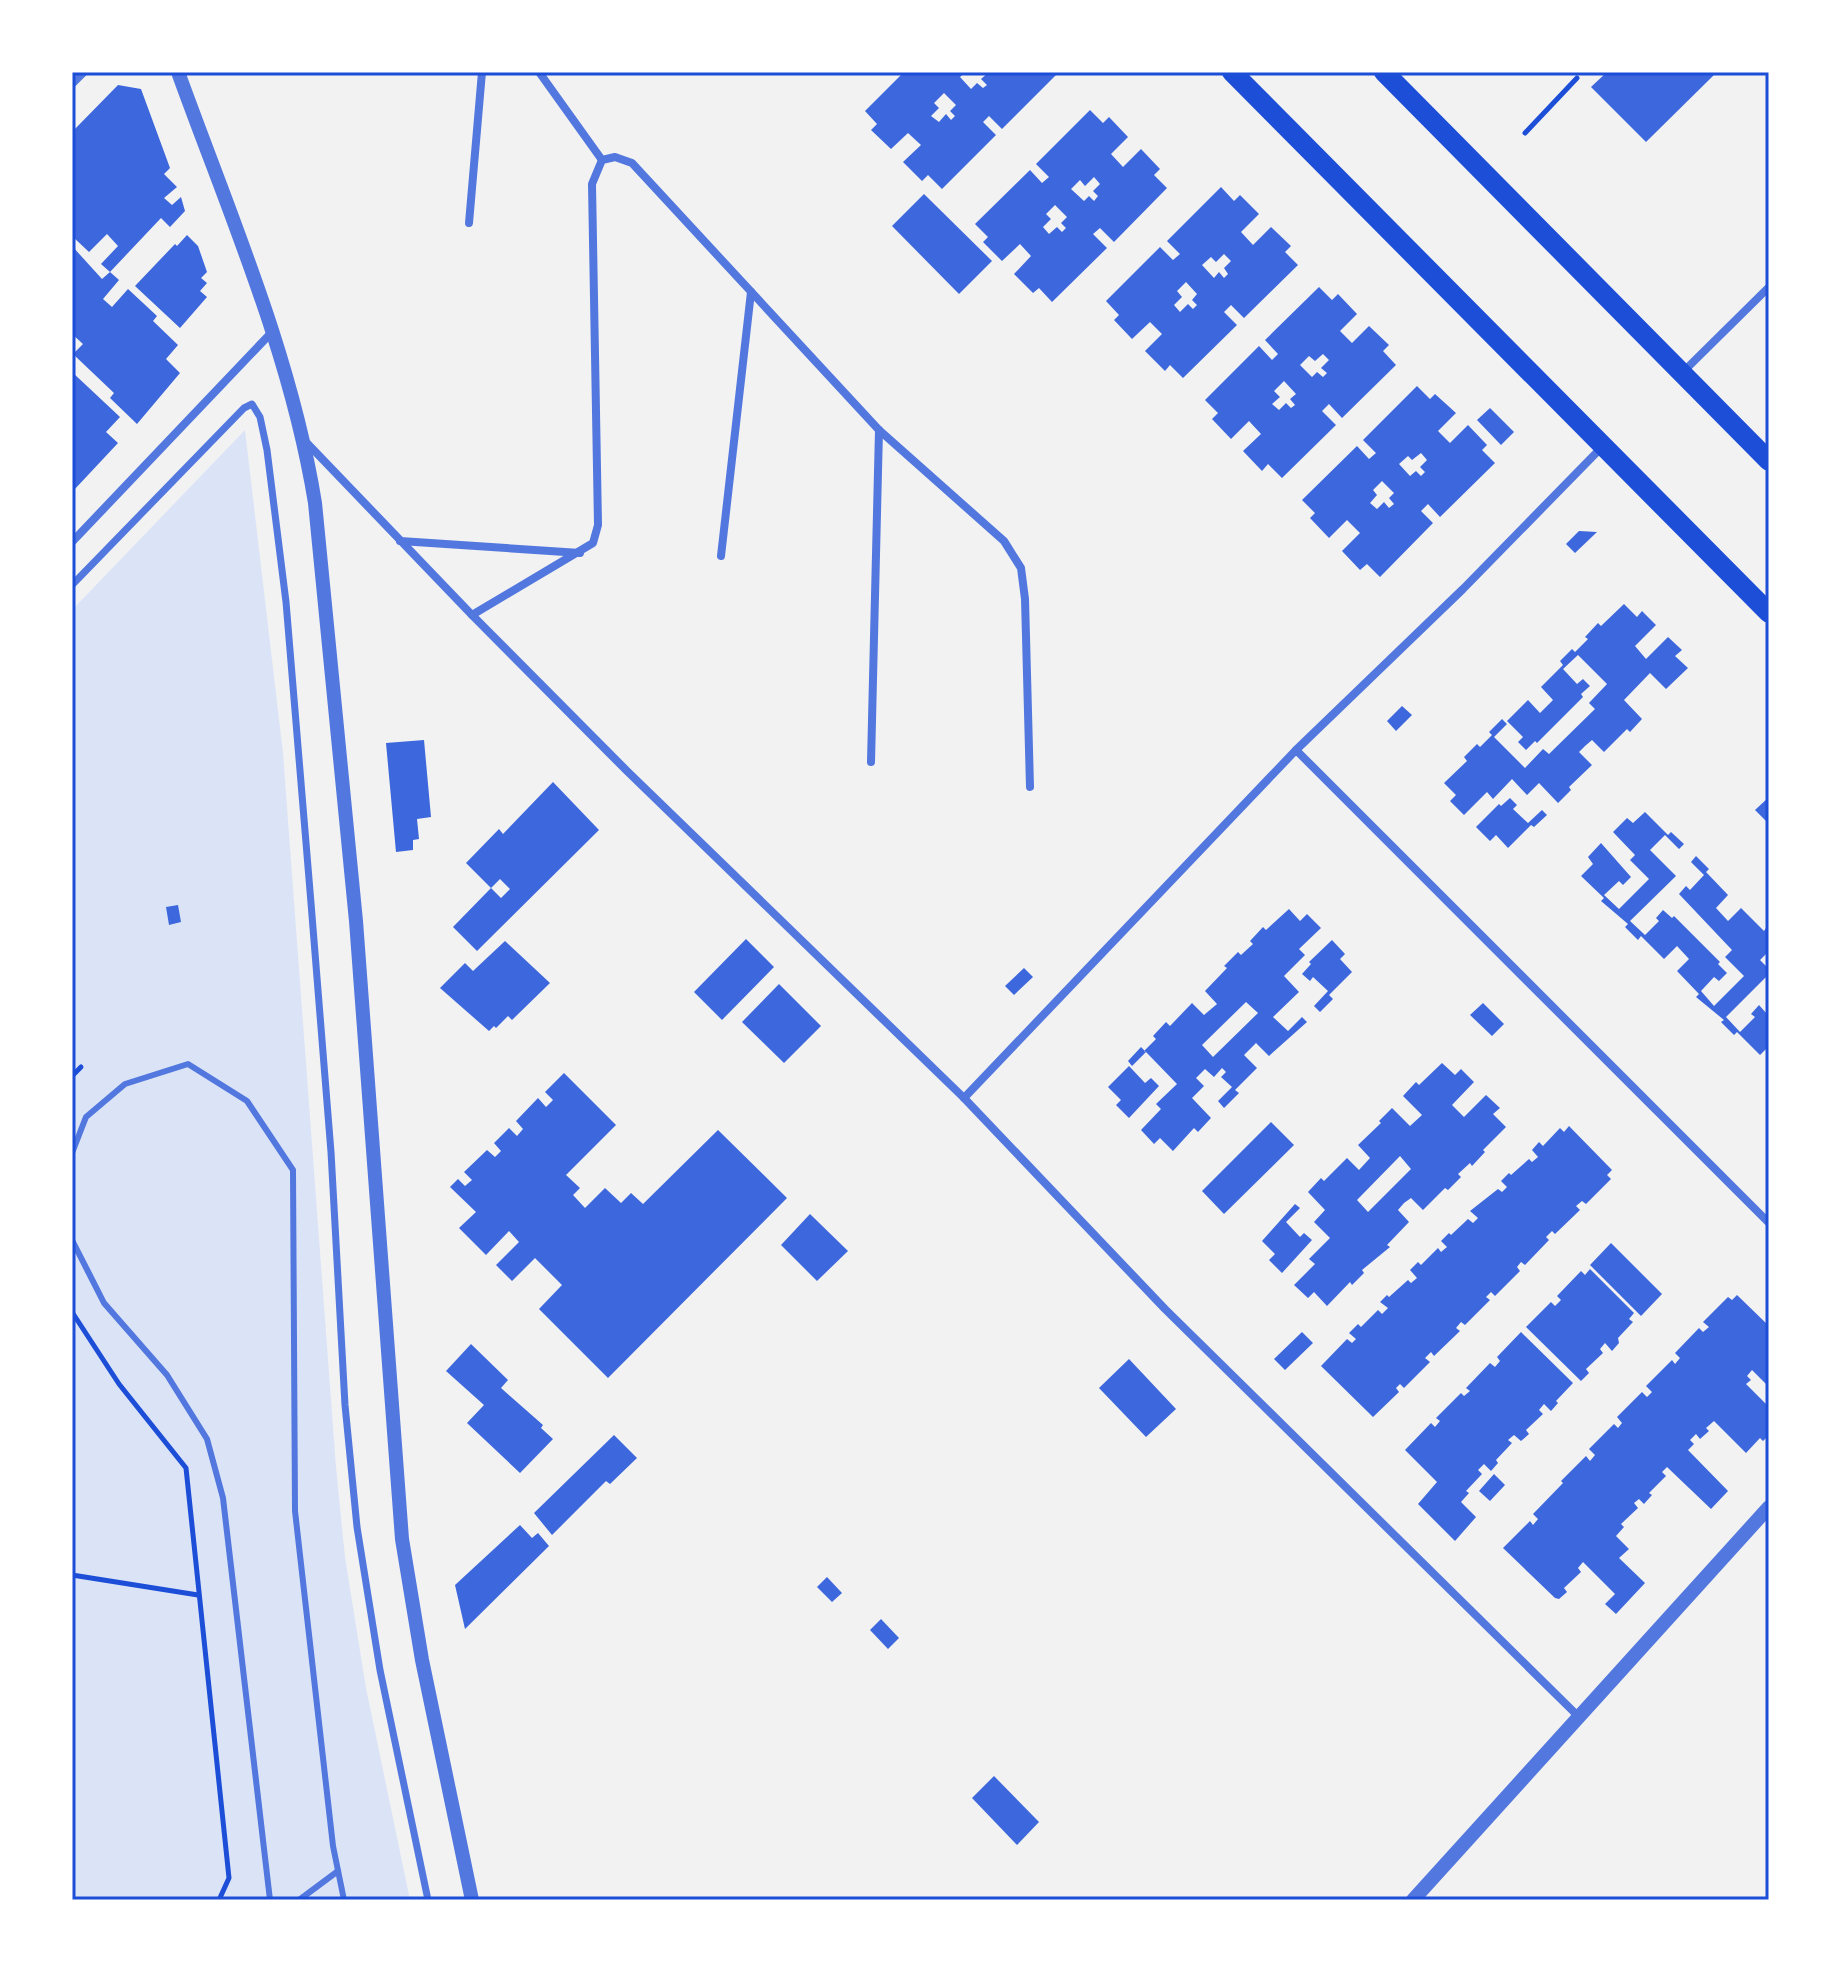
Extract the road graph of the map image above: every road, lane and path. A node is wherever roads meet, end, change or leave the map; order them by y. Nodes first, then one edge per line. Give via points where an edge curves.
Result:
1 (84, 72) edge
2 (178, 72) edge
3 (482, 72) edge
4 (539, 72) edge
5 (1232, 72) edge
6 (1384, 72) edge
7 (1577, 78) dead end
8 (72, 84) edge
9 (1525, 133) dead end
10 (602, 160) junction
11 (469, 223) dead end
12 (1769, 287) edge
13 (751, 292) junction
14 (272, 332) junction
15 (1682, 373) junction
16 (879, 430) junction
17 (305, 441) junction
18 (1602, 446) junction
19 (1769, 461) edge
20 (400, 541) junction
21 (72, 542) edge
22 (581, 553) junction
23 (721, 556) dead end
24 (72, 585) edge
25 (1769, 613) edge
26 (472, 615) junction
27 (1296, 750) junction
28 (871, 762) dead end
29 (1030, 787) dead end
30 (81, 1067) dead end
31 (72, 1076) edge
32 (964, 1098) junction
33 (72, 1153) edge
34 (1769, 1223) edge
35 (72, 1240) edge
36 (72, 1312) edge
37 (1769, 1507) edge
38 (72, 1575) edge
39 (198, 1595) junction
40 (1578, 1716) junction
41 (338, 1871) junction
42 (219, 1900) edge
43 (270, 1900) edge
44 (299, 1900) edge
45 (344, 1900) edge
46 (428, 1900) edge
47 (472, 1900) edge
48 (1413, 1900) edge

1 - 8 street
2 - 14 street
3 - 11 street
4 - 10 street
5 - 18 main road
6 - 15 main road
7 - 9 path
10 - 13 street via 615,157 632,163
10 - 22 street via 592,184 598,525 593,543
12 - 15 street
13 - 16 street
13 - 23 street
14 - 17 street
14 - 21 street
15 - 19 main road
16 - 28 street
16 - 29 street via 1004,541 1021,568
17 - 20 street
17 - 47 street via 356,921 402,1539
18 - 25 main road
18 - 27 street
20 - 22 street
20 - 26 street
22 - 26 street
24 - 46 street via 252,404 267,450 286,602 357,1527 380,1670
26 - 32 street
27 - 32 street
27 - 34 street
30 - 31 path
32 - 40 street via 1165,1309
33 - 41 lane via 86,1117 125,1084 188,1064 247,1101 293,1170 295,1511
35 - 43 lane via 104,1303 167,1375 207,1439 223,1498
36 - 39 path via 119,1384 186,1468
37 - 40 street
38 - 39 path
39 - 42 path via 229,1878
40 - 48 street
41 - 44 lane
41 - 45 lane

